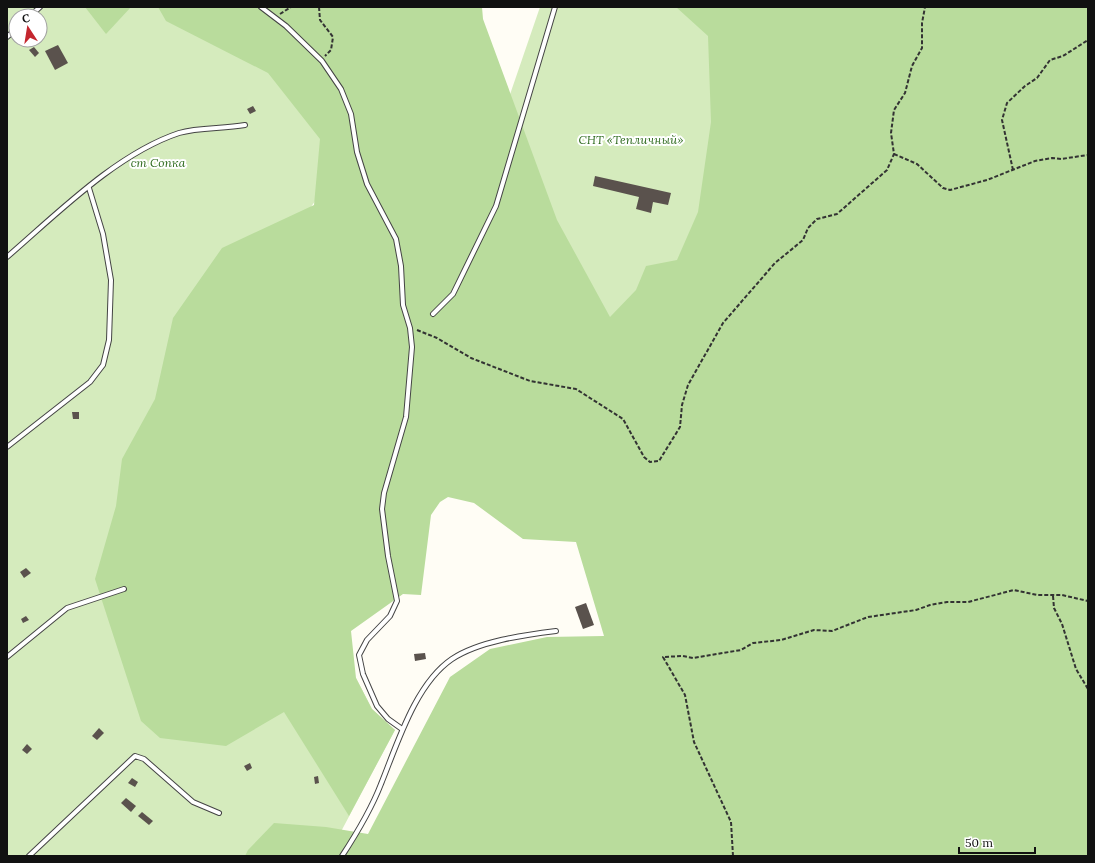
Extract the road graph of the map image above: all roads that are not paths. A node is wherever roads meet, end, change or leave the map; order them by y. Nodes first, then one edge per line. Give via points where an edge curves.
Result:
1 (261, 7) edge
2 (555, 7) edge
3 (245, 125) dead end
4 (89, 188) junction
5 (7, 257) edge
6 (433, 314) dead end
7 (7, 447) edge
8 (124, 589) dead end
9 (556, 631) dead end
10 (7, 657) edge
11 (402, 729) junction
12 (219, 813) dead end
13 (28, 856) edge
14 (342, 856) edge

1 - 11 lane via 322,61 341,89 351,114 357,152 367,184 396,240 401,266 403,305 410,328 412,347 406,417 384,493 382,509 397,601 390,616 367,640 359,655 363,674 377,706
2 - 6 lane via 496,206 452,294
3 - 4 lane via 199,129 149,145 126,159
4 - 5 lane
4 - 7 lane via 103,234 111,280 109,340 103,365 90,382
8 - 10 lane via 67,608
9 - 11 lane via 522,635 495,642 453,658 424,690
11 - 14 lane via 381,785 360,829
12 - 13 lane via 193,802 144,759 135,756

